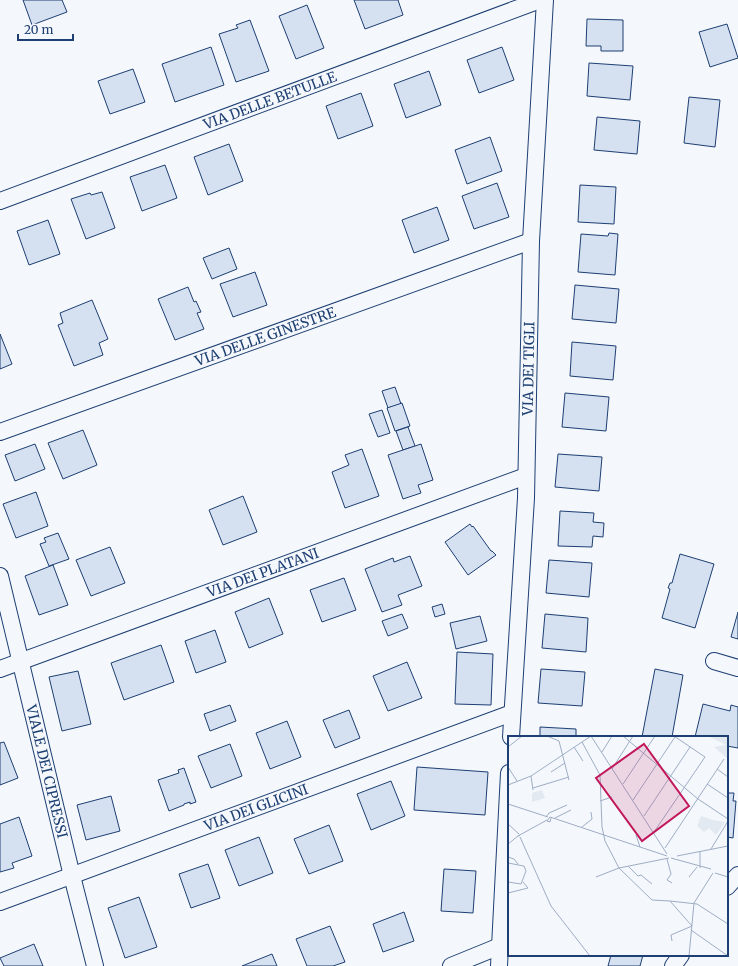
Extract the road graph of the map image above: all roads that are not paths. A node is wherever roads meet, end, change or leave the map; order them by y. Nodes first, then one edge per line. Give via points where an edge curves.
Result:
1 (540, 0) edge
2 (545, 0) edge
3 (0, 201) edge
4 (531, 241) junction
5 (0, 432) edge
6 (526, 476) junction
7 (0, 576) edge
8 (714, 661) dead end
9 (21, 662) junction
10 (738, 668) edge
11 (0, 669) edge
12 (512, 712) junction
13 (511, 736) edge
14 (508, 792) edge
15 (738, 875) edge
16 (72, 876) junction
17 (728, 886) edge
18 (0, 902) edge
19 (500, 946) junction
20 (680, 956) edge
21 (95, 966) edge
22 (450, 966) edge
23 (499, 966) edge
24 (673, 966) edge

1 - 3 street, VIA DELLE BETULLE
2 - 4 street, VIA DEI TIGLI
4 - 5 street, VIA DELLE GINESTRE
4 - 6 street, VIA DEI TIGLI
6 - 9 street, VIA DEI PLATANI
6 - 12 street, VIA DEI TIGLI
7 - 9 street, VIALE DEI CIPRESSI
8 - 10 street
9 - 11 street, VIA DEI PLATANI
9 - 16 street, VIALE DEI CIPRESSI
12 - 13 street, VIA DEI TIGLI
12 - 16 street, VIA DEI GLICINI
14 - 19 street
15 - 17 street
16 - 18 street, VIA DEI GLICINI
16 - 21 street, VIALE DEI CIPRESSI
19 - 22 street
19 - 23 street
20 - 24 street

